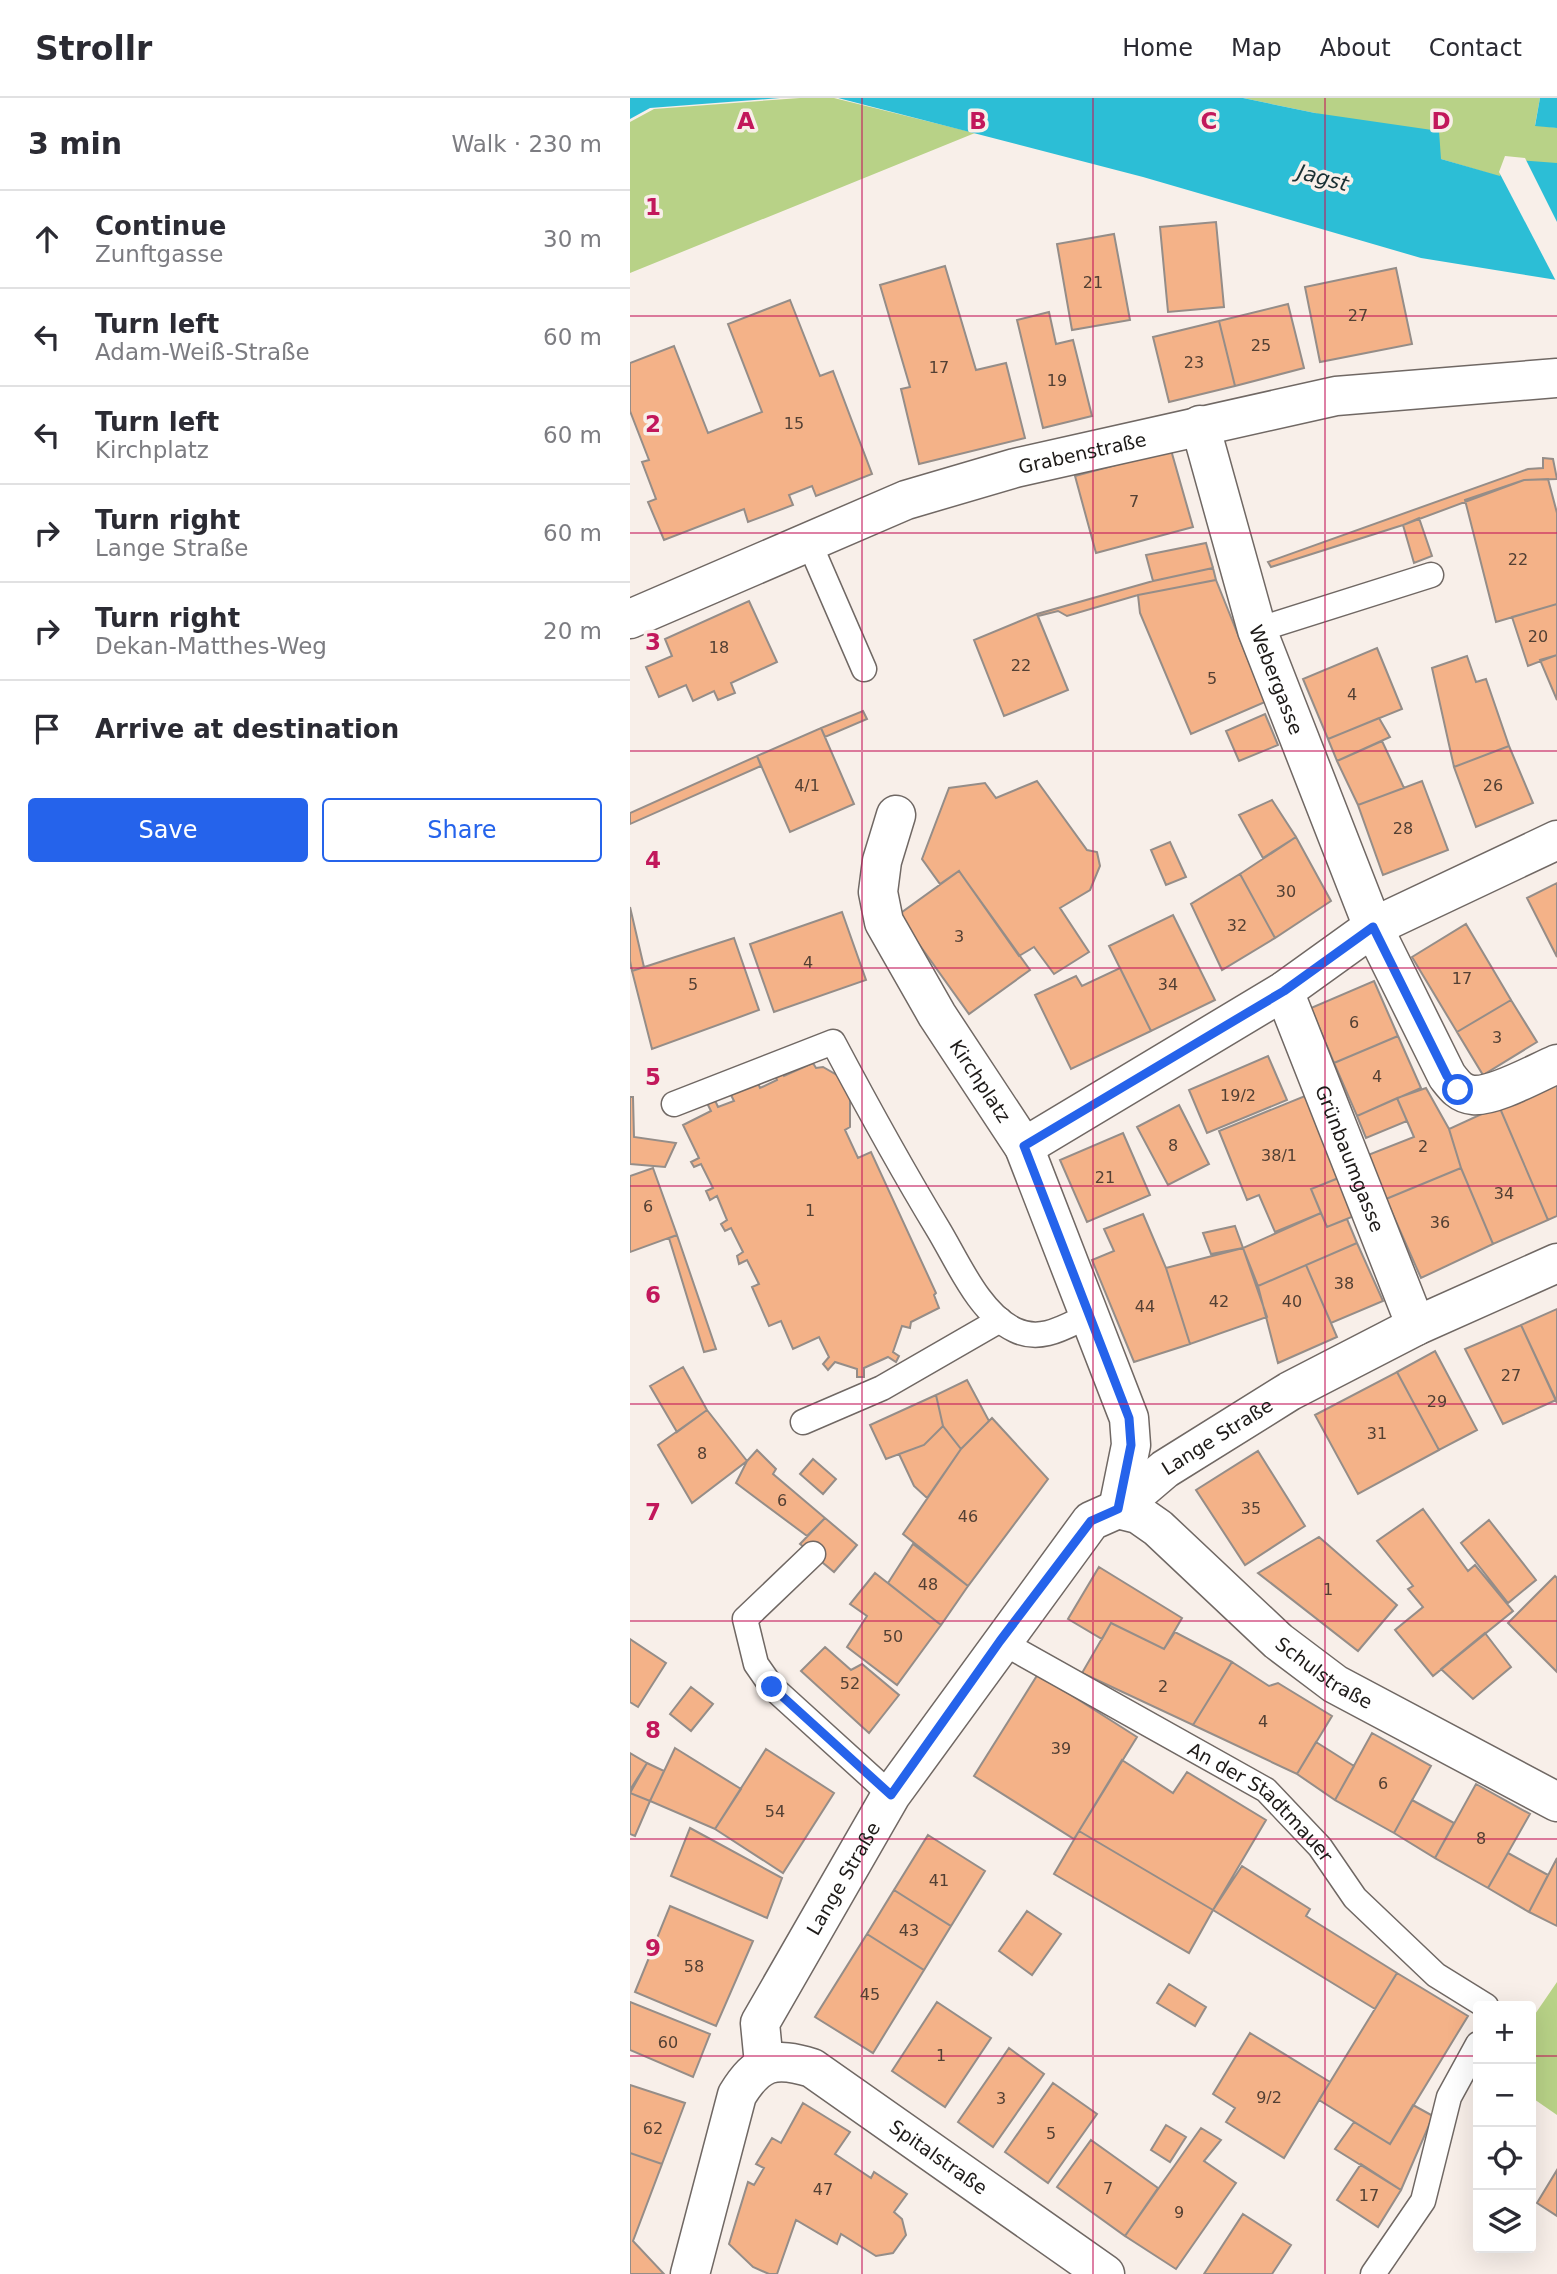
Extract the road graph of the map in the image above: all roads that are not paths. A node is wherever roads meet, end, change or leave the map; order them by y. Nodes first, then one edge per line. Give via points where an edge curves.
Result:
1 (1557, 378) edge
2 (1200, 425) junction
3 (808, 540) junction
4 (1431, 575) dead end
5 (630, 619) edge
6 (1257, 630) junction
7 (864, 669) dead end
8 (896, 815) dead end
9 (1557, 839) edge
10 (1373, 927) junction
11 (1284, 991) junction
12 (1557, 1064) edge
13 (674, 1104) dead end
14 (1024, 1146) junction
15 (1557, 1263) edge
16 (1090, 1315) junction
17 (1000, 1320) junction
18 (1416, 1326) junction
19 (803, 1422) dead end
20 (1118, 1509) junction
21 (813, 1554) dead end
22 (1000, 1641) junction
23 (891, 1795) junction
24 (1557, 1802) edge
25 (1478, 2001) edge
26 (1473, 2053) edge
27 (764, 2064) junction
28 (692, 2270) edge
29 (1105, 2274) edge
30 (1373, 2274) edge

1 - 2 street, Grabenstraße via 1336,396
2 - 3 street, Grabenstraße via 1016,468 905,500
2 - 6 street, Webergasse
3 - 5 street, Grabenstraße
3 - 7 lane
4 - 6 lane
6 - 10 street, Webergasse
8 - 14 street, Kirchplatz via 878,892 884,922 937,1015
9 - 10 street
10 - 11 street
10 - 12 street, Webergasse via 1458,1090 1472,1096 1486,1094
11 - 14 street
11 - 18 street, Grünbaumgasse
13 - 17 lane via 833,1042 943,1237 979,1296
14 - 16 street, Kirchplatz
15 - 18 street, Lange Straße
16 - 17 lane via 1048,1335 1016,1330
16 - 20 street, Kirchplatz via 1129,1418 1131,1445
17 - 19 lane via 882,1388
18 - 20 street, Lange Straße via 1290,1391 1165,1469
20 - 22 street, Lange Straße via 1091,1521
20 - 24 street, Schulstraße via 1138,1514 1158,1528 1278,1641 1335,1684
21 - 23 lane via 745,1619 756,1664 772,1687
22 - 23 street, Lange Straße
22 - 25 lane, An der Stadtmauer via 1266,1790 1301,1823 1355,1898 1436,1975
23 - 27 street, Lange Straße via 760,2023
26 - 30 lane via 1449,2097 1423,2201
27 - 28 street via 749,2075 737,2095
27 - 29 street, Spitalstraße via 788,2060 812,2067

